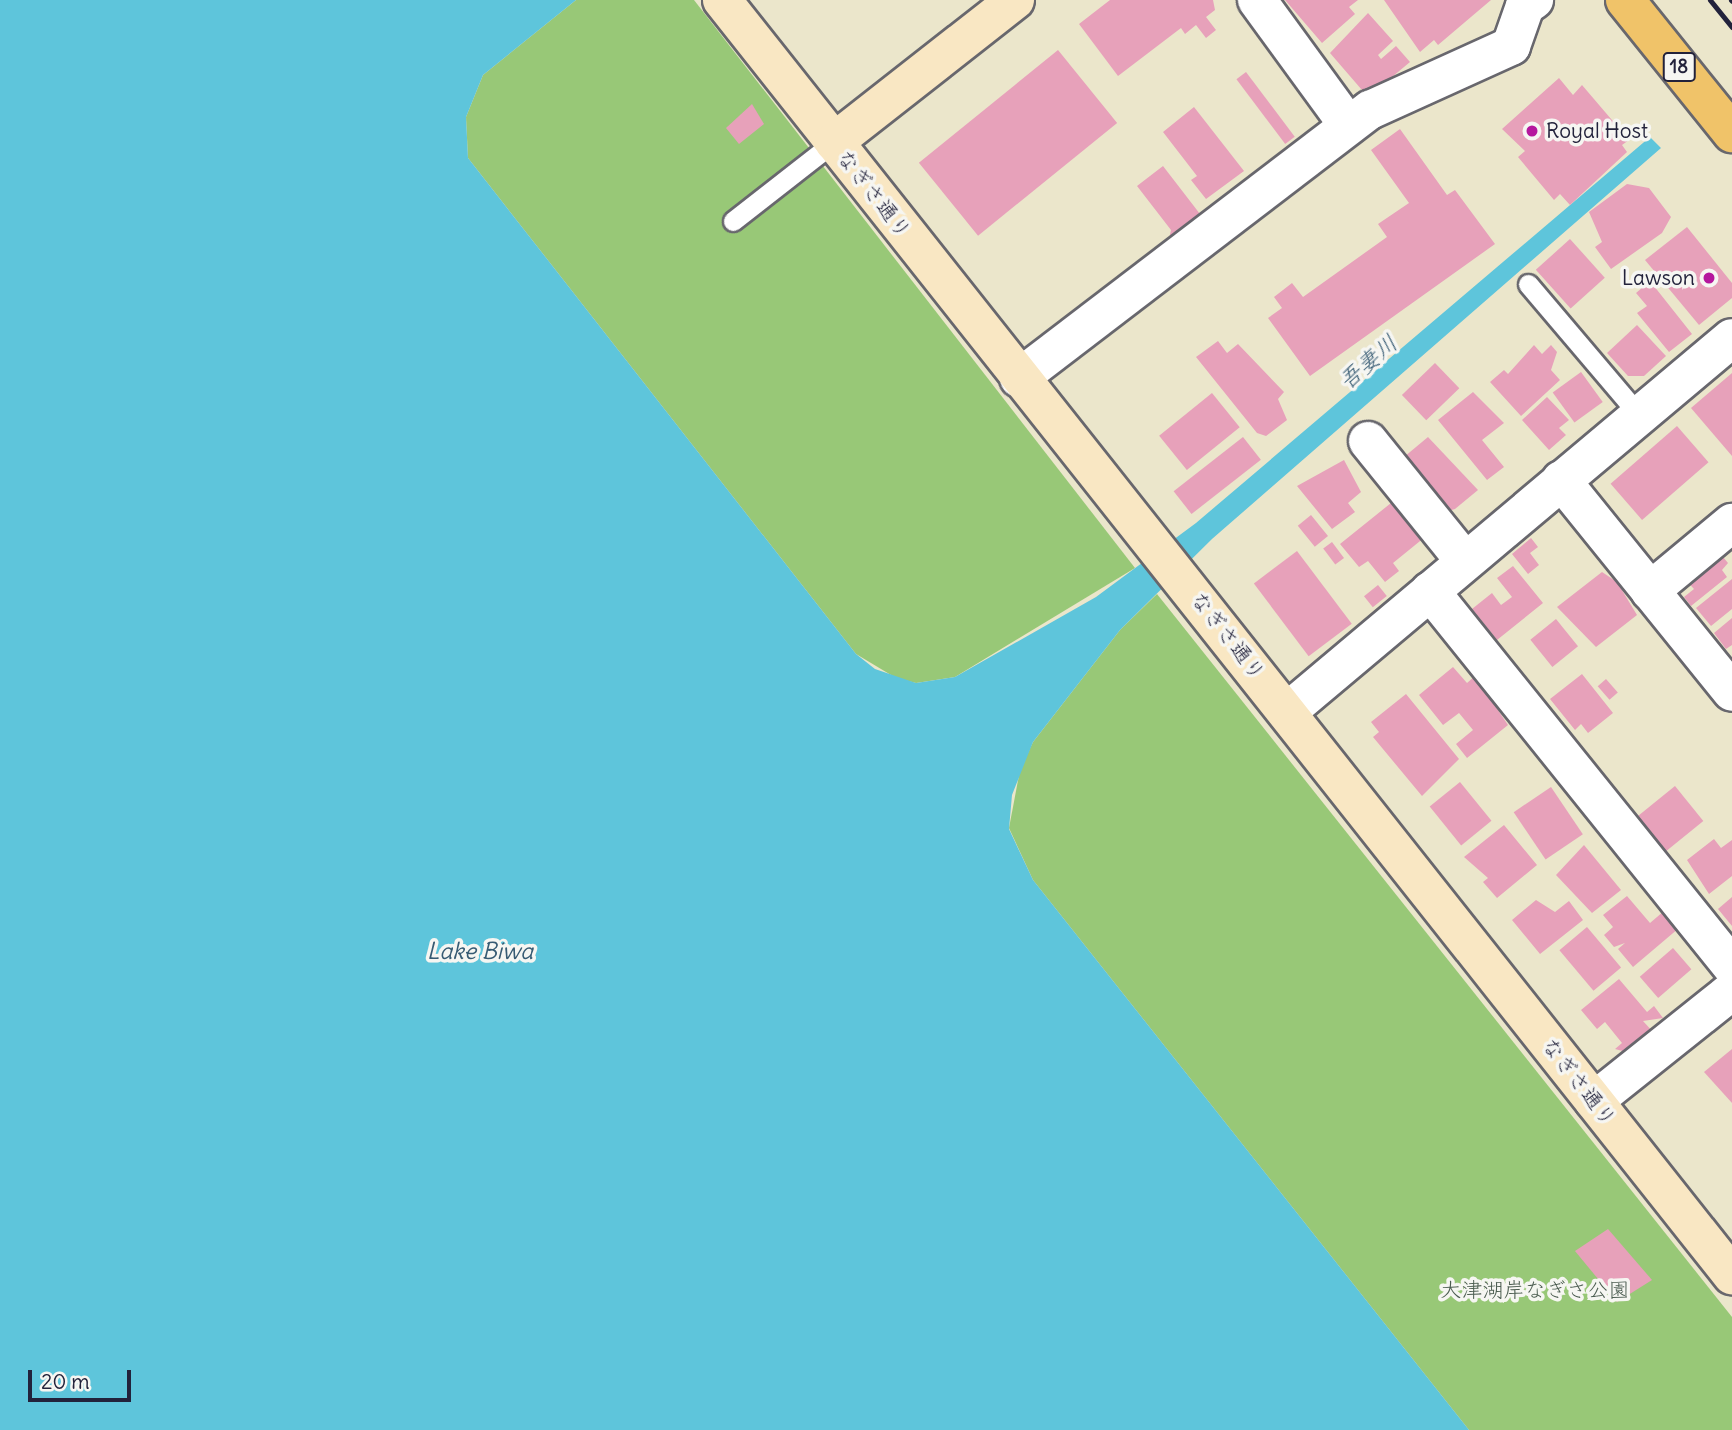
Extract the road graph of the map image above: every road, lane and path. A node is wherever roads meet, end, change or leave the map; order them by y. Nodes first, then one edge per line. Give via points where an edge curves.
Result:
1 (722, 0) edge
2 (1015, 0) edge
3 (1256, 0) edge
4 (1534, 0) edge
5 (1625, 0) edge
6 (1348, 125) junction
7 (1732, 134) edge
8 (834, 142) junction
9 (733, 222) dead end
10 (1528, 284) dead end
11 (1732, 338) edge
12 (1019, 378) junction
13 (1639, 415) junction
14 (1368, 441) dead end
15 (1561, 480) junction
16 (1732, 523) edge
17 (1465, 561) junction
18 (1430, 590) junction
19 (1650, 591) junction
20 (1732, 692) edge
21 (1287, 712) junction
22 (1732, 966) edge
23 (1732, 991) edge
24 (1594, 1101) junction
25 (1732, 1275) edge

1 - 8 street, なぎさ通り
2 - 8 street
3 - 6 street
4 - 6 street via 1525,6 1511,46
5 - 7 main road, 18
6 - 12 street
8 - 9 lane
8 - 12 street, なぎさ通り
10 - 13 lane
11 - 13 street
12 - 21 street, なぎさ通り via 1154,540
13 - 15 street
14 - 17 street
15 - 17 street
15 - 19 street
16 - 19 street
17 - 18 street
18 - 21 street
18 - 22 street
19 - 20 street
21 - 24 street, なぎさ通り
23 - 24 street
24 - 25 street, なぎさ通り

